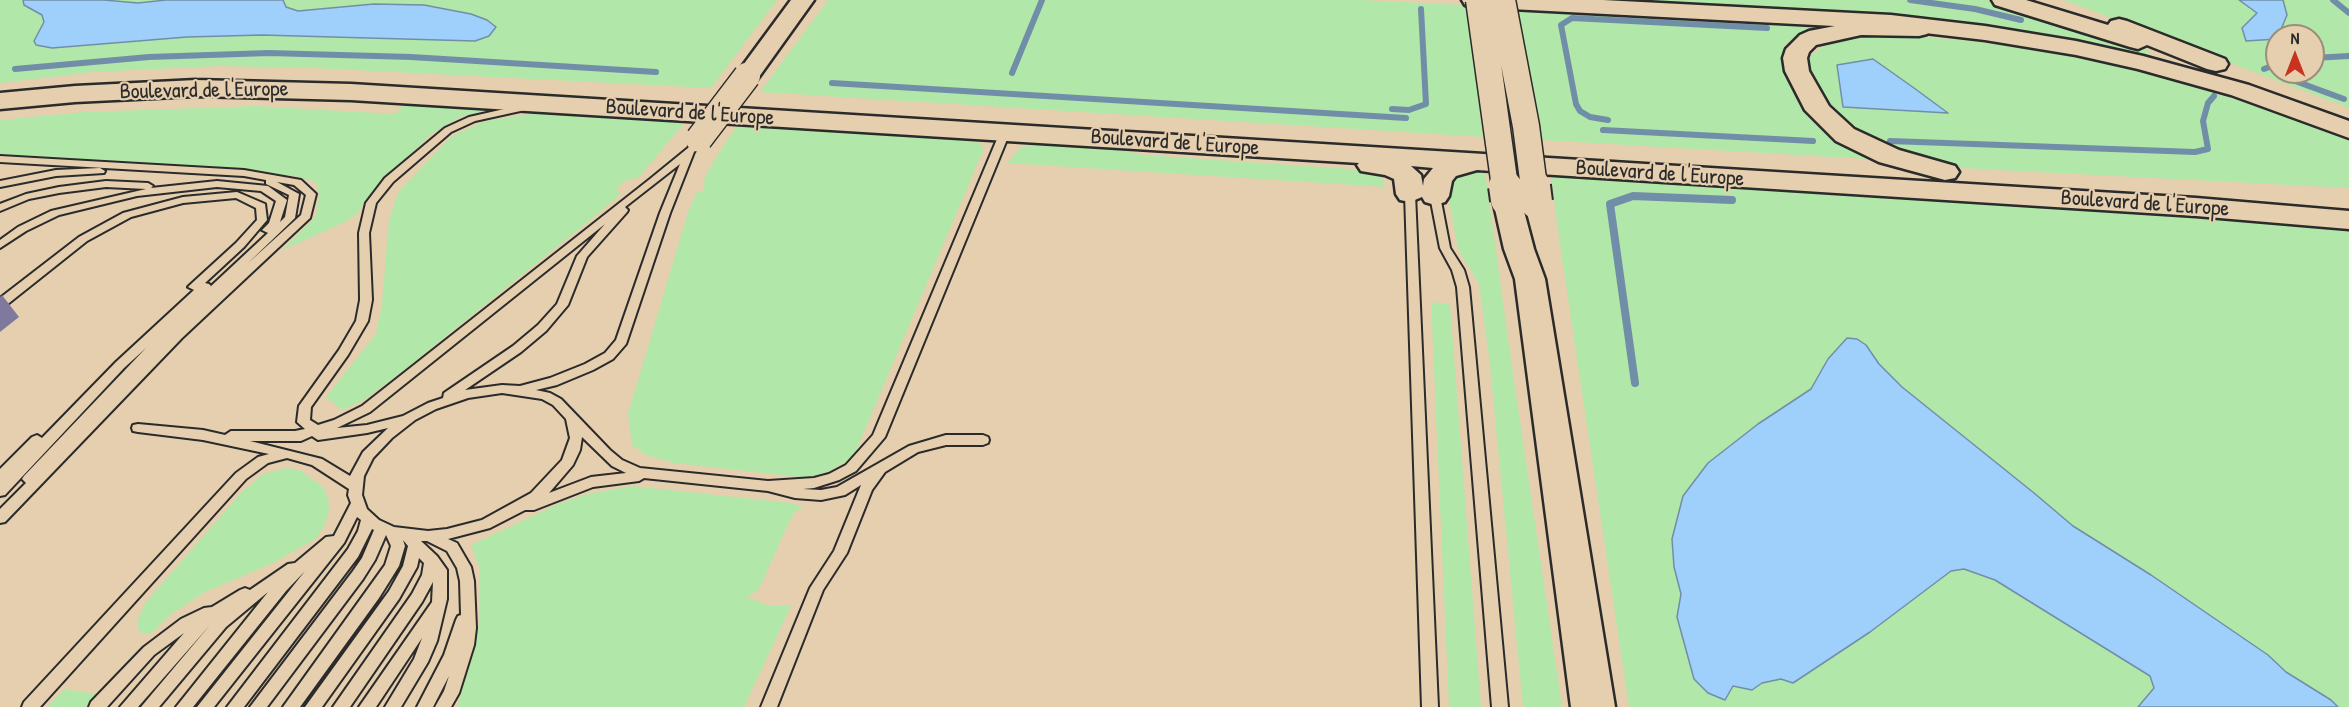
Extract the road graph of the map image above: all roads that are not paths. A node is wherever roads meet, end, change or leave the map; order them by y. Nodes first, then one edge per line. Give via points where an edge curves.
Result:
1 (803, 0) edge
2 (1473, 0) edge
3 (1479, 0) edge
4 (1502, 0) edge
5 (2002, 0) edge
6 (2051, 0) edge
7 (1985, 33) junction
8 (0, 88) edge
9 (0, 101) edge
10 (551, 104) junction
11 (2349, 116) edge
12 (2349, 129) edge
13 (1005, 132) junction
14 (1101, 139) junction
15 (695, 145) junction
16 (0, 159) edge
17 (1477, 162) junction
18 (1945, 172) junction
19 (652, 181) junction
20 (0, 184) edge
21 (183, 187) junction
22 (1423, 195) junction
23 (2349, 197) edge
24 (0, 208) edge
25 (2349, 220) edge
26 (0, 244) edge
27 (1530, 279) junction
28 (0, 304) edge
29 (518, 390) junction
30 (432, 406) junction
31 (411, 417) junction
32 (572, 418) junction
33 (138, 428) dead end
34 (318, 430) junction
35 (203, 435) junction
36 (295, 436) junction
37 (983, 440) dead end
38 (287, 453) junction
39 (882, 466) junction
40 (649, 475) junction
41 (0, 477) edge
42 (355, 486) junction
43 (768, 486) junction
44 (0, 490) edge
45 (357, 504) junction
46 (0, 507) edge
47 (503, 516) junction
48 (0, 518) edge
49 (368, 519) junction
50 (346, 529) junction
51 (405, 535) junction
52 (307, 560) junction
53 (432, 560) junction
54 (279, 577) junction
55 (440, 599) junction
56 (229, 602) junction
57 (468, 604) junction
58 (30, 707) edge
59 (97, 707) edge
60 (128, 707) edge
61 (149, 707) edge
62 (184, 707) edge
63 (205, 707) edge
64 (236, 707) edge
65 (258, 707) edge
66 (291, 707) edge
67 (313, 707) edge
68 (341, 707) edge
69 (367, 707) edge
70 (393, 707) edge
71 (425, 707) edge
72 (443, 707) edge
73 (769, 707) edge
74 (1430, 707) edge
75 (1500, 707) edge
76 (1593, 707) edge

1 - 15 main road, bridge
2 - 7 main road via 1892,22
3 - 27 main road, bridge via 1507,200
4 - 27 main road, bridge via 1536,202 1536,251
5 - 11 main road via 2130,39
6 - 11 main road
7 - 12 main road via 2144,63 2240,90
7 - 18 main road via 1850,29 1808,40 1795,58 1809,96 1837,129 1889,156
8 - 18 main road, Boulevard de l'Europe via 196,72 329,73
9 - 10 main road, Boulevard de l'Europe via 236,88
10 - 13 main road, Boulevard de l'Europe
10 - 34 lane via 472,118 448,130 390,180 371,203 364,233 366,300 362,321 305,406 303,422
13 - 14 main road, Boulevard de l'Europe
13 - 43 lane via 879,437 851,468 834,477 814,483
14 - 17 main road, Boulevard de l'Europe
14 - 22 main road via 1185,152 1391,167 1407,175
15 - 19 lane
15 - 29 lane via 665,213 622,341 609,356 579,372
16 - 48 lane via 244,173 297,182 311,194 306,216 178,335
17 - 22 main road via 1446,170
17 - 25 main road, Boulevard de l'Europe
18 - 23 main road, Boulevard de l'Europe
19 - 30 lane via 586,249 562,306 542,328
19 - 34 lane via 384,396 354,416
20 - 46 lane via 56,173 104,171 274,182 294,194 290,218 141,359
21 - 24 lane via 106,184 26,197
21 - 26 lane via 137,193 55,213
21 - 44 lane via 217,184 264,188 282,200 274,224 120,365
22 - 74 lane
22 - 75 lane via 1462,287
27 - 76 main road
28 - 41 lane via 83,239 128,215 183,200 237,195 261,206 262,220 240,245 143,332
29 - 30 lane via 467,394
29 - 32 lane via 557,402
30 - 31 lane
31 - 36 lane via 351,432
31 - 42 lane via 372,450 361,465
32 - 40 lane via 617,463
32 - 47 lane via 576,438 560,474 536,496
33 - 35 lane
34 - 36 lane
35 - 36 lane
35 - 38 lane
37 - 39 lane via 946,440 914,449
38 - 42 lane via 317,462
38 - 58 lane via 263,460 242,476
39 - 43 lane via 840,491 821,495
39 - 73 lane via 866,488 840,553 817,588
40 - 43 lane
40 - 47 lane via 591,482
42 - 45 lane
45 - 49 lane
45 - 50 lane
47 - 51 lane via 466,530
49 - 51 lane
49 - 64 lane via 352,553
50 - 52 lane
50 - 63 lane
51 - 53 lane
51 - 57 lane via 452,547 464,567
51 - 65 lane via 368,560
51 - 66 lane via 388,573
51 - 67 lane via 410,567
52 - 54 lane
52 - 62 lane
53 - 55 lane via 440,570
53 - 68 lane via 417,598
54 - 56 lane
54 - 61 lane via 238,606
55 - 69 lane
55 - 70 lane via 420,662
56 - 59 lane via 168,635 131,668
56 - 60 lane via 184,642
57 - 71 lane via 455,646
57 - 72 lane via 466,645

